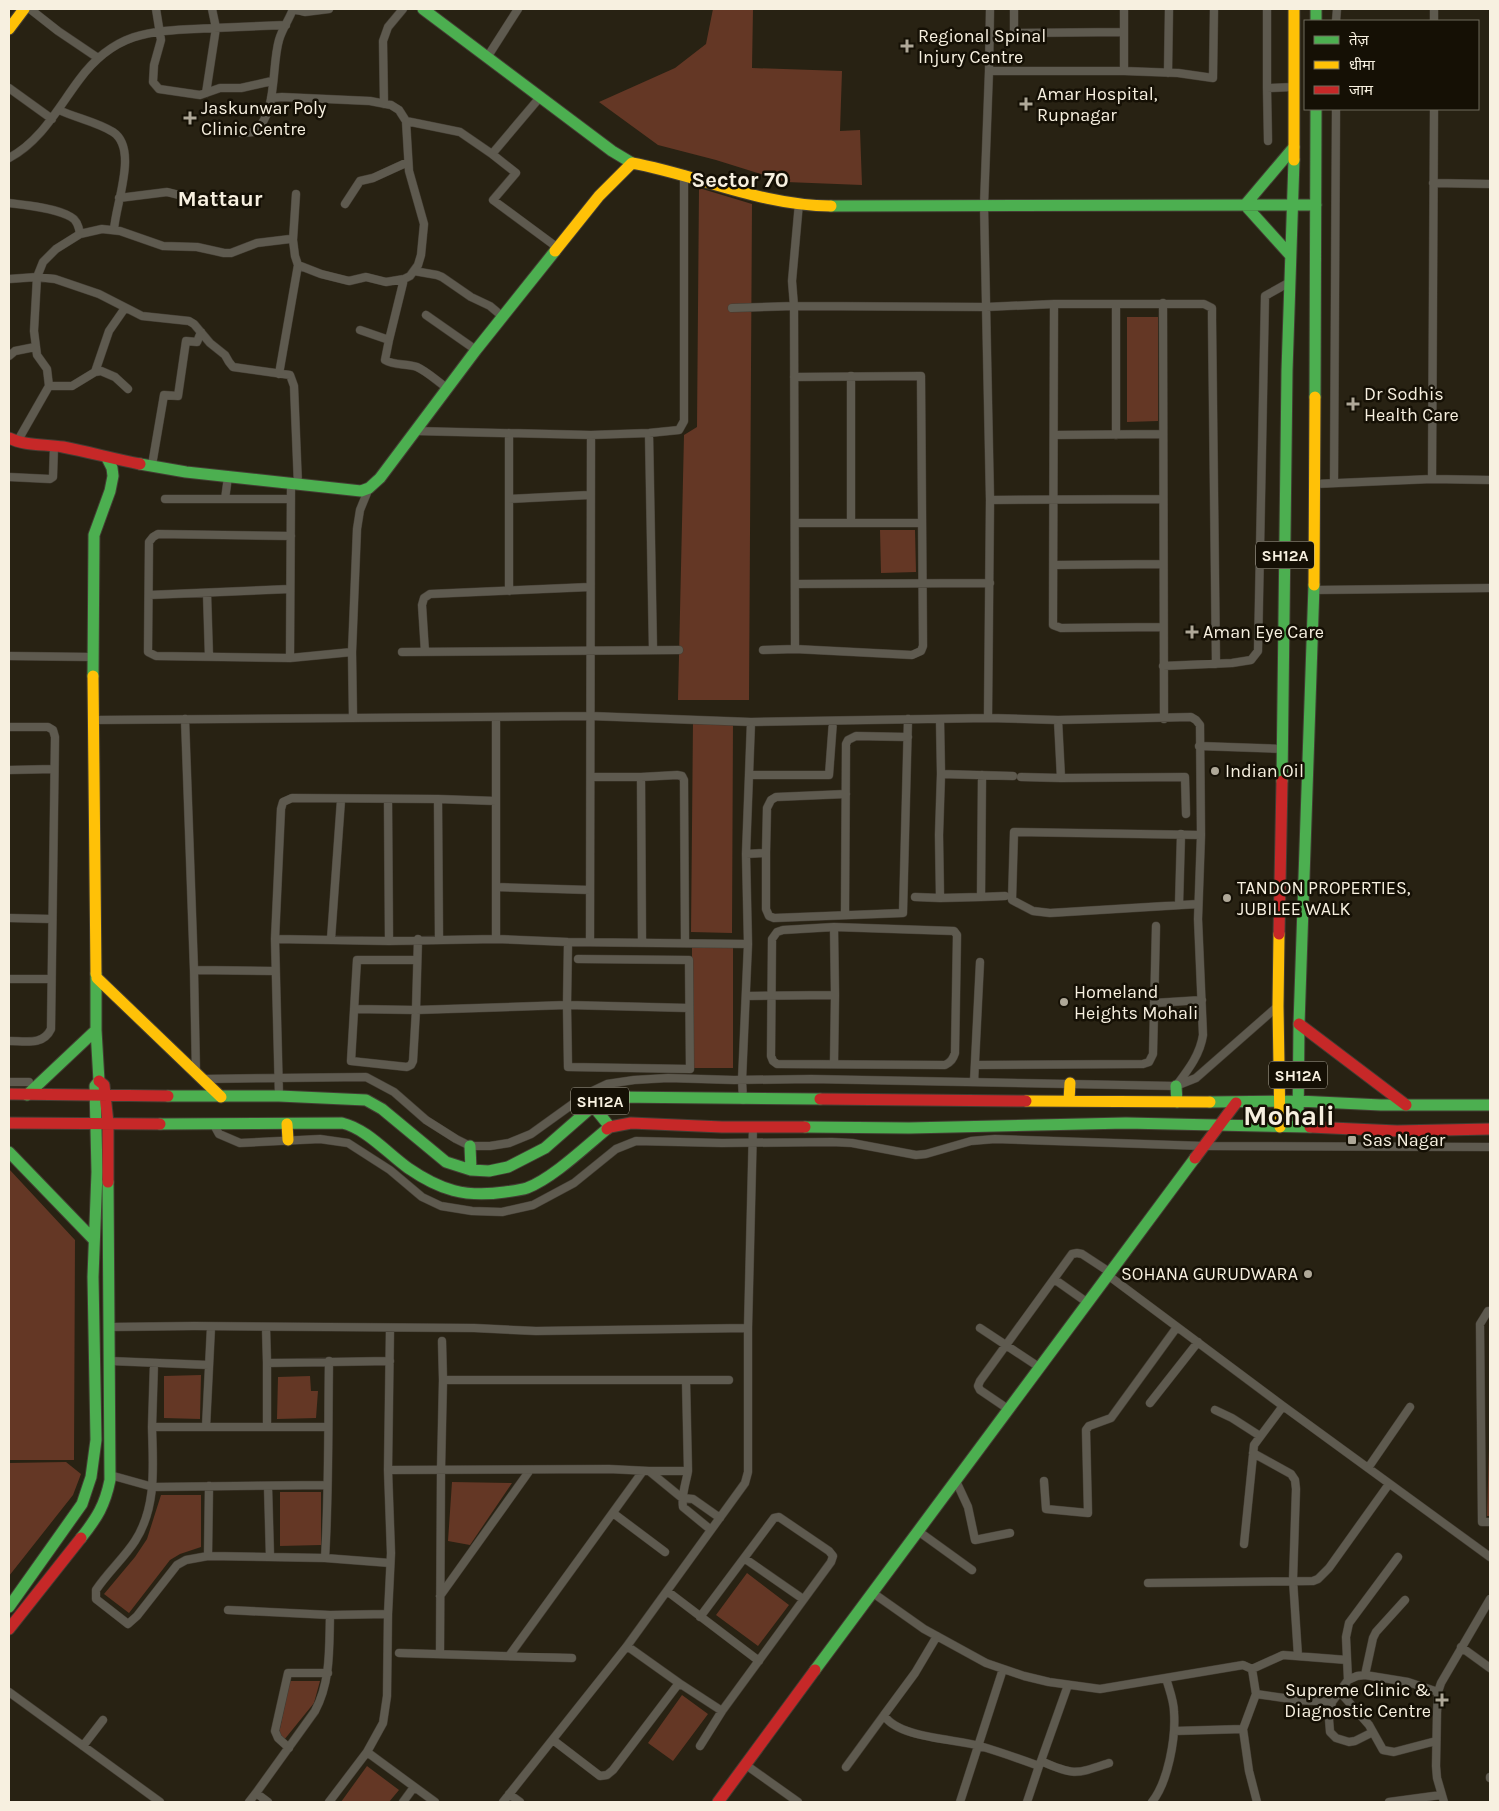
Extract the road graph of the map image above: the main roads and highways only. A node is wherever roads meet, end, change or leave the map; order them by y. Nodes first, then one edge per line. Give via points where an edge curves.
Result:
1 (24, 9) edge
2 (423, 9) edge
3 (1294, 9) edge
4 (9, 29) edge
5 (1316, 110) edge
6 (1294, 146) junction
7 (632, 163) junction
8 (1245, 205) junction
9 (1292, 205) junction
10 (1316, 205) junction
11 (1290, 255) junction
12 (13, 440) edge
13 (107, 458) junction
14 (96, 978) junction
15 (1299, 1024) junction
16 (96, 1030) junction
17 (1070, 1083) road end
18 (1176, 1086) road end
19 (9, 1094) edge
20 (27, 1095) junction
21 (100, 1096) junction
22 (221, 1097) junction
23 (1069, 1101) junction
24 (1298, 1101) junction
25 (1177, 1102) junction
26 (1279, 1102) junction
27 (1236, 1103) junction
28 (1406, 1105) junction
29 (1490, 1105) edge
30 (593, 1106) junction
31 (9, 1123) edge
32 (102, 1123) junction
33 (287, 1124) junction
34 (1220, 1125) junction
35 (1298, 1126) junction
36 (610, 1127) junction
37 (1280, 1127) junction
38 (1490, 1129) edge
39 (288, 1140) road end
40 (470, 1146) road end
41 (9, 1152) edge
42 (471, 1170) junction
43 (94, 1240) junction
44 (9, 1607) edge
45 (9, 1629) edge
46 (718, 1802) edge

1 - 4 main road
2 - 7 main road
3 - 6 main road, SH12A
5 - 10 main road, SH12A
6 - 8 main road
6 - 9 main road, SH12A
7 - 8 main road via 684,174 730,189 827,206
7 - 13 main road via 599,196 369,488 361,491 294,485 186,472
8 - 9 main road
8 - 11 main road
9 - 10 main road
9 - 11 main road, SH12A
10 - 15 main road, SH12A via 1314,590
11 - 26 main road, SH12A
12 - 13 main road
13 - 14 main road via 113,476 94,535
14 - 16 main road
14 - 22 main road
15 - 24 main road, SH12A
15 - 28 main road
16 - 20 main road
16 - 21 main road via 99,1081 95,1086
17 - 23 main road
18 - 25 main road
19 - 20 main road, SH12A
20 - 21 main road, SH12A
21 - 22 main road, SH12A
21 - 32 main road
22 - 42 main road, SH12A via 366,1100 382,1109 446,1162
23 - 25 main road, SH12A
23 - 30 main road, SH12A via 612,1097
24 - 26 main road, SH12A
24 - 28 main road
24 - 35 main road, SH12A
25 - 27 main road, SH12A
26 - 27 main road, SH12A
26 - 37 main road, SH12A
27 - 34 main road
28 - 29 main road
30 - 36 main road
30 - 42 main road, SH12A via 545,1148 508,1167
31 - 32 main road, SH12A
32 - 33 main road, SH12A
32 - 43 main road
32 - 45 main road via 110,1361 110,1475 106,1499 98,1516
33 - 36 main road, SH12A via 342,1123 354,1126 408,1168 438,1186 464,1194 491,1194 527,1188 551,1174
33 - 39 main road
34 - 36 main road, SH12A via 909,1128 631,1123
34 - 37 main road, SH12A
34 - 46 main road
35 - 37 main road, SH12A
35 - 38 main road via 1397,1131
40 - 42 main road
41 - 43 main road
43 - 44 main road via 96,1440 87,1492 69,1524

